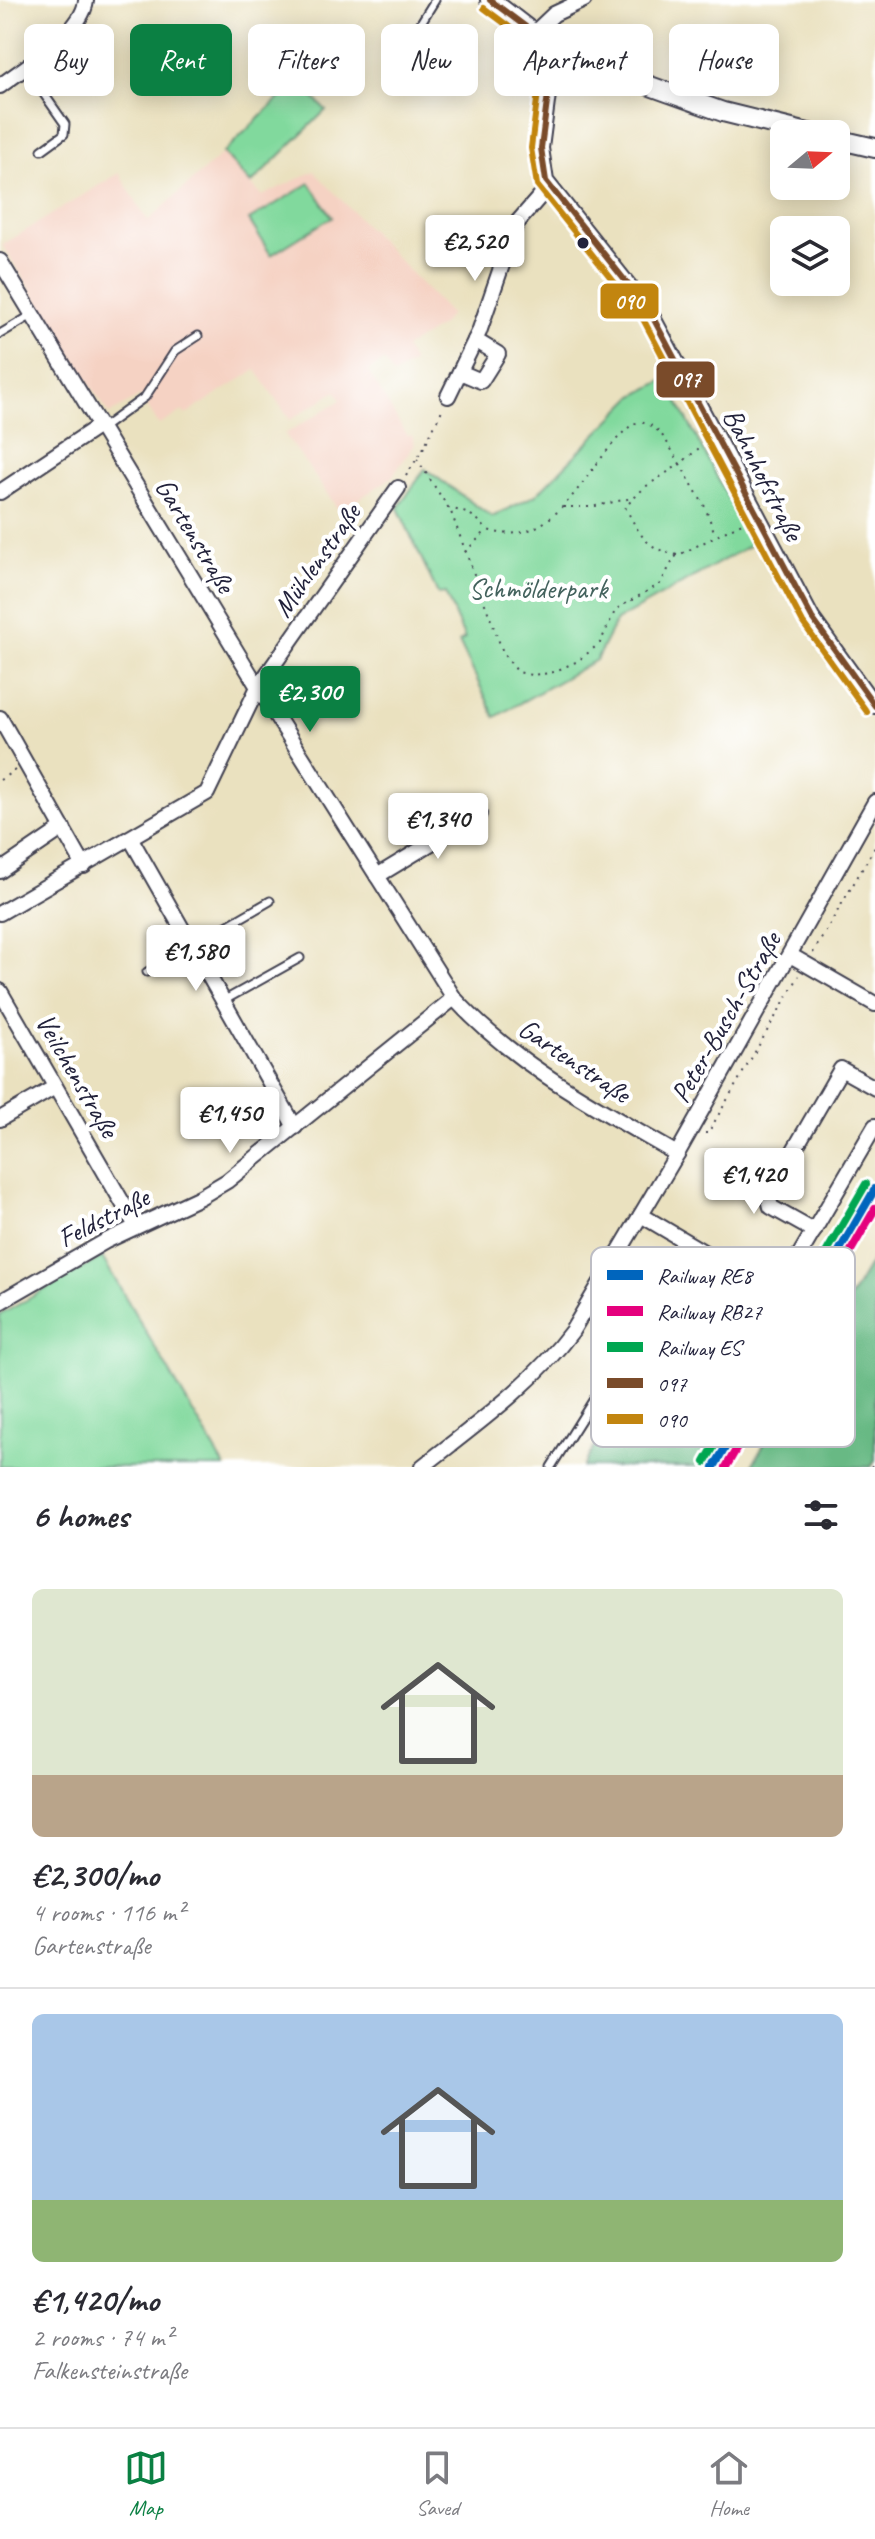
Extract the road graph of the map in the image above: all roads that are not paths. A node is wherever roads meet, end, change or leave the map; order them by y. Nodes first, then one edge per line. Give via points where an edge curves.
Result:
1 (86, 0) edge
2 (435, 0) edge
3 (490, 0) edge
4 (584, 0) edge
5 (74, 24) edge
6 (420, 24) edge
7 (520, 24) edge
8 (544, 24) edge
9 (24, 68) edge
10 (0, 86) edge
11 (653, 87) edge
12 (45, 96) edge
13 (548, 96) edge
14 (770, 123) edge
15 (850, 142) edge
16 (875, 148) edge
17 (42, 150) dead end
18 (549, 186) junction
19 (0, 261) edge
20 (32, 315) junction
21 (0, 334) edge
22 (198, 336) dead end
23 (475, 340) junction
24 (460, 372) junction
25 (448, 396) road end
26 (100, 427) junction
27 (398, 488) road end
28 (0, 492) edge
29 (258, 687) junction
30 (875, 706) edge
31 (0, 718) edge
32 (875, 802) edge
33 (479, 814) dead end
34 (63, 828) junction
35 (131, 839) junction
36 (84, 866) junction
37 (0, 871) edge
38 (377, 876) junction
39 (270, 901) dead end
40 (0, 913) edge
41 (191, 946) junction
42 (790, 955) junction
43 (300, 958) dead end
44 (147, 972) dead end
45 (0, 991) edge
46 (454, 998) junction
47 (223, 1001) junction
48 (875, 1004) edge
49 (55, 1087) junction
50 (875, 1088) edge
51 (0, 1119) edge
52 (875, 1126) edge
53 (295, 1127) junction
54 (677, 1154) junction
55 (641, 1215) junction
56 (136, 1226) junction
57 (814, 1231) junction
58 (622, 1247) edge
59 (695, 1247) edge
60 (804, 1247) edge
61 (591, 1300) edge
62 (0, 1302) edge
63 (591, 1406) edge
64 (422, 1467) edge
65 (551, 1467) edge

1 - 5 street
2 - 6 lane
3 - 7 street
4 - 8 street
9 - 10 street
11 - 14 street
12 - 17 lane via 65,124 64,134
13 - 18 street, Bahnhofstraße via 541,153
15 - 16 street
18 - 23 street via 516,224
18 - 30 street, Bahnhofstraße via 644,303 812,618
19 - 20 street, Gartenstraße
20 - 21 lane
20 - 26 street, Gartenstraße
22 - 26 lane via 175,351 145,397
23 - 24 street
23 - 24 street via 498,354 481,381
24 - 25 street
26 - 28 street
26 - 29 street, Gartenstraße
27 - 29 street, Mühlenstraße
29 - 35 street, Mühlenstraße via 207,793
29 - 38 street, Gartenstraße
31 - 34 street
32 - 42 street, Peter-Busch-Straße
33 - 38 street
34 - 36 street
34 - 37 street
35 - 36 street, Mühlenstraße
35 - 41 street
36 - 40 street, Mühlenstraße
38 - 46 street, Gartenstraße
39 - 41 lane
41 - 44 lane
41 - 47 street
42 - 48 street
42 - 54 street, Peter-Busch-Straße
43 - 47 lane
45 - 49 street, Veilchenstraße
46 - 53 street, Feldstraße
46 - 54 street, Gartenstraße via 530,1066
47 - 53 street
49 - 51 street
49 - 56 street, Veilchenstraße
50 - 57 street via 841,1069 768,1195 771,1207
52 - 57 street
53 - 56 street, Feldstraße via 214,1190
54 - 55 street, Peter-Busch-Straße
55 - 58 street, Peter-Busch-Straße
55 - 59 street
56 - 62 street, Feldstraße
57 - 60 street
61 - 64 street, Peter-Busch-Straße via 542,1366
63 - 65 lane

